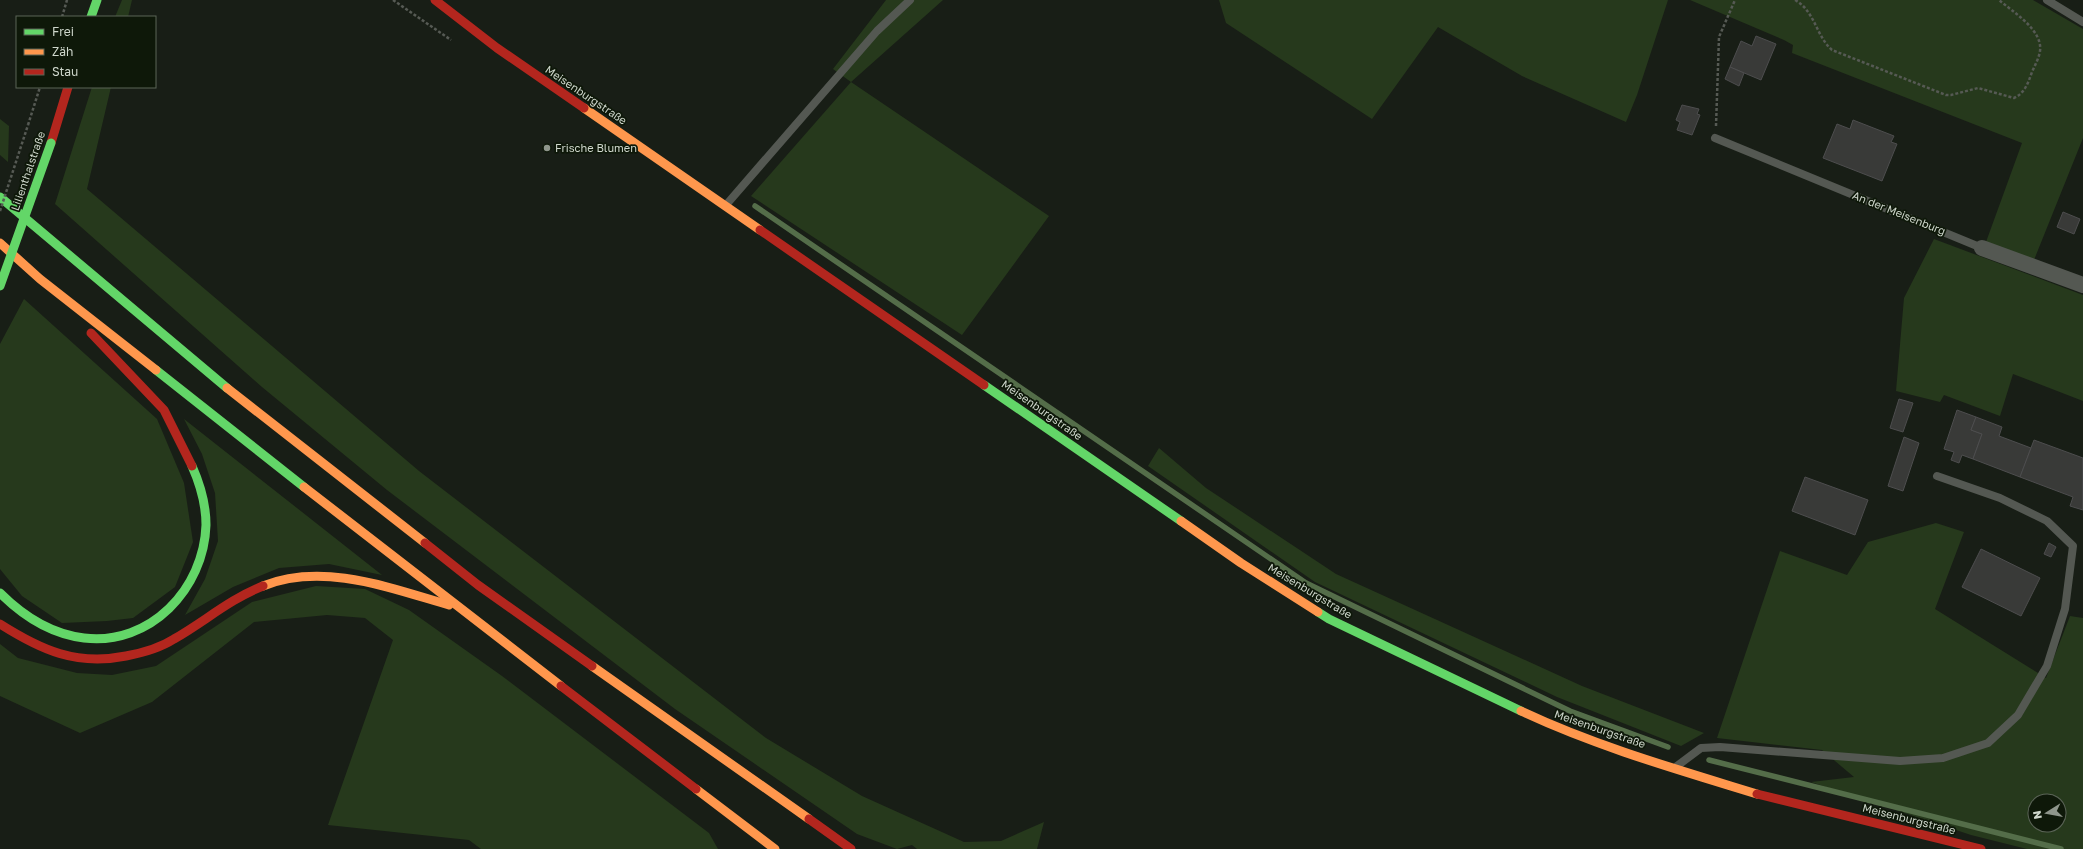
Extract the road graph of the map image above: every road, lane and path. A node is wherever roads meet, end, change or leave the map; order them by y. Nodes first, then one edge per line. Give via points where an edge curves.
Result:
1 (67, 0) edge
2 (97, 0) edge
3 (435, 0) edge
4 (910, 0) edge
5 (1735, 0) edge
6 (1795, 0) edge
7 (1999, 0) edge
8 (2048, 0) edge
9 (62, 16) edge
10 (91, 16) edge
11 (2082, 21) edge
12 (40, 88) edge
13 (68, 88) edge
14 (1715, 138) joint
15 (0, 197) edge
16 (726, 205) junction
17 (0, 211) edge
18 (0, 244) edge
19 (1982, 248) joint
20 (40, 279) junction
21 (2083, 285) edge
22 (0, 286) edge
23 (1937, 476) dead end
24 (0, 593) edge
25 (459, 608) junction
26 (0, 624) edge
27 (1674, 768) junction
28 (775, 849) edge
29 (851, 849) edge
30 (1981, 849) edge

1 - 9 path
2 - 10 main road
3 - 16 main road, Meisenburgstraße via 497,48
4 - 16 lane via 877,31
5 - 14 path via 1719,37
6 - 7 path via 1805,5 1826,45 1832,50 1946,95 1978,88 2014,98 2020,95 2028,84 2040,51 2039,39 2031,28
8 - 11 lane
12 - 17 path, Lilienthalstraße, bridge
13 - 22 main road, Lilienthalstraße, bridge
14 - 19 lane, An der Meisenburg
15 - 29 main road via 198,365 478,585
16 - 27 main road, Meisenburgstraße via 1241,563 1329,619 1550,724
18 - 20 main road
19 - 21 street, An der Meisenburg
20 - 24 main road via 165,411 197,476 206,512 204,545 194,579 174,608 148,626 125,636 96,640 63,634 37,623 14,607
20 - 25 main road
23 - 27 lane via 2000,498 2047,521 2073,546 2065,609 2052,652 2047,666 2018,715 1988,743 1943,758 1900,761 1720,747 1701,748
25 - 26 main road via 363,580 335,576 279,581 251,591 222,607 173,640 144,652 113,660 83,661 57,654 28,643
25 - 28 main road
27 - 30 main road, Meisenburgstraße via 1773,798

